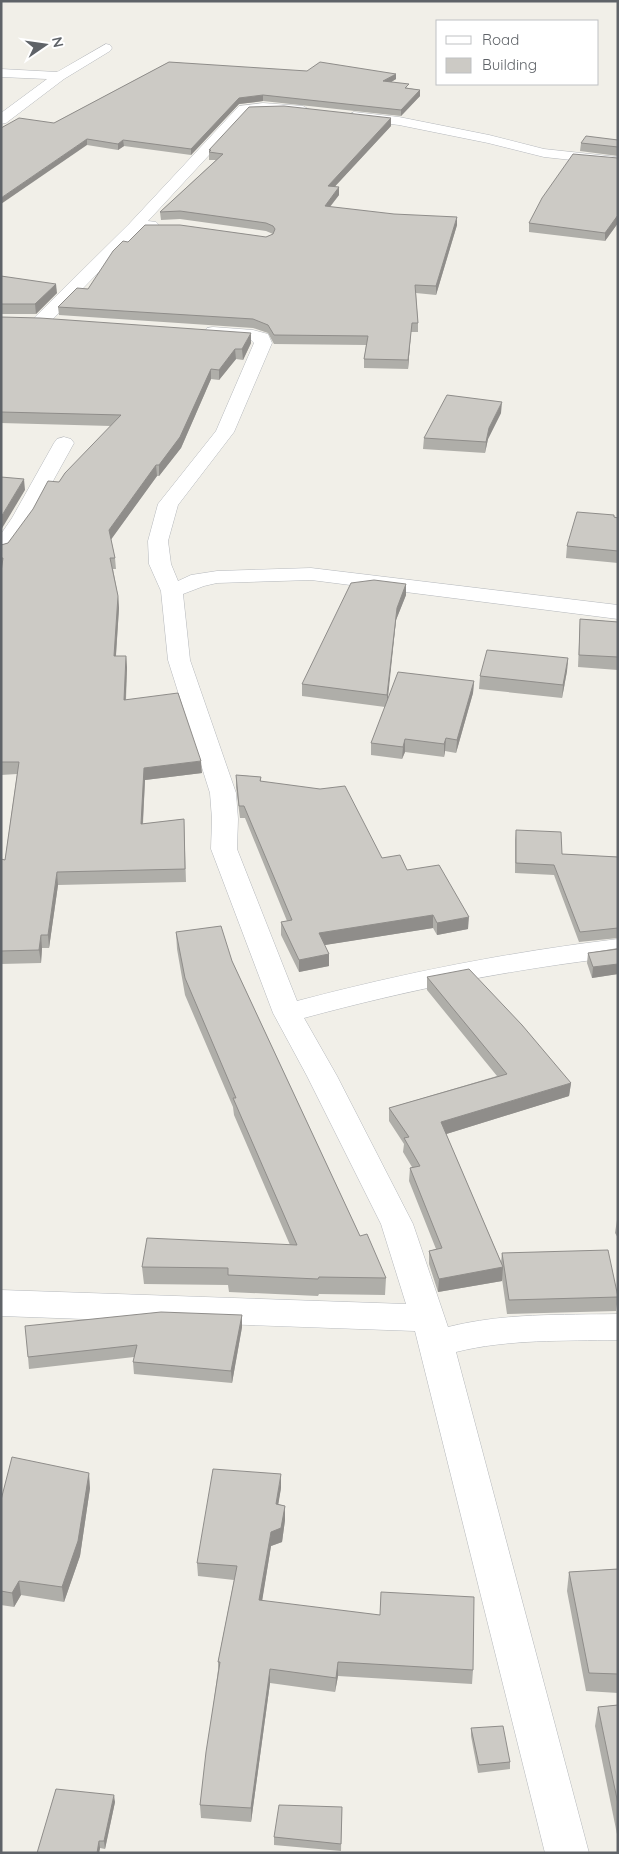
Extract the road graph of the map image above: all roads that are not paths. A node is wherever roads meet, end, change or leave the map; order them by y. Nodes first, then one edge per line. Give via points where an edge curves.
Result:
1 (106, 48) dead end
2 (1, 73) edge
3 (59, 76) junction
4 (313, 111) edge
5 (341, 114) edge
6 (1, 120) edge
7 (618, 161) edge
8 (171, 226) edge
9 (134, 227) junction
10 (70, 323) edge
11 (195, 331) edge
12 (64, 443) dead end
13 (1, 549) edge
14 (172, 591) junction
15 (618, 612) edge
16 (618, 948) edge
17 (287, 1013) junction
18 (1, 1303) edge
19 (618, 1327) edge
20 (432, 1330) junction
21 (567, 1853) edge

1 - 3 street
2 - 3 street
3 - 6 street
4 - 9 street via 263,107 244,109
5 - 7 street via 399,121 544,154
8 - 9 street
9 - 10 street via 33,321
11 - 14 street via 253,335 262,338 264,343 225,432 168,504 158,541 160,564
12 - 13 street via 22,519
14 - 15 street via 217,577 311,574
14 - 17 street via 178,660 223,793 224,849
16 - 17 street via 545,956 437,976
17 - 20 street via 397,1224
18 - 20 street
19 - 20 street via 478,1333
20 - 21 street

